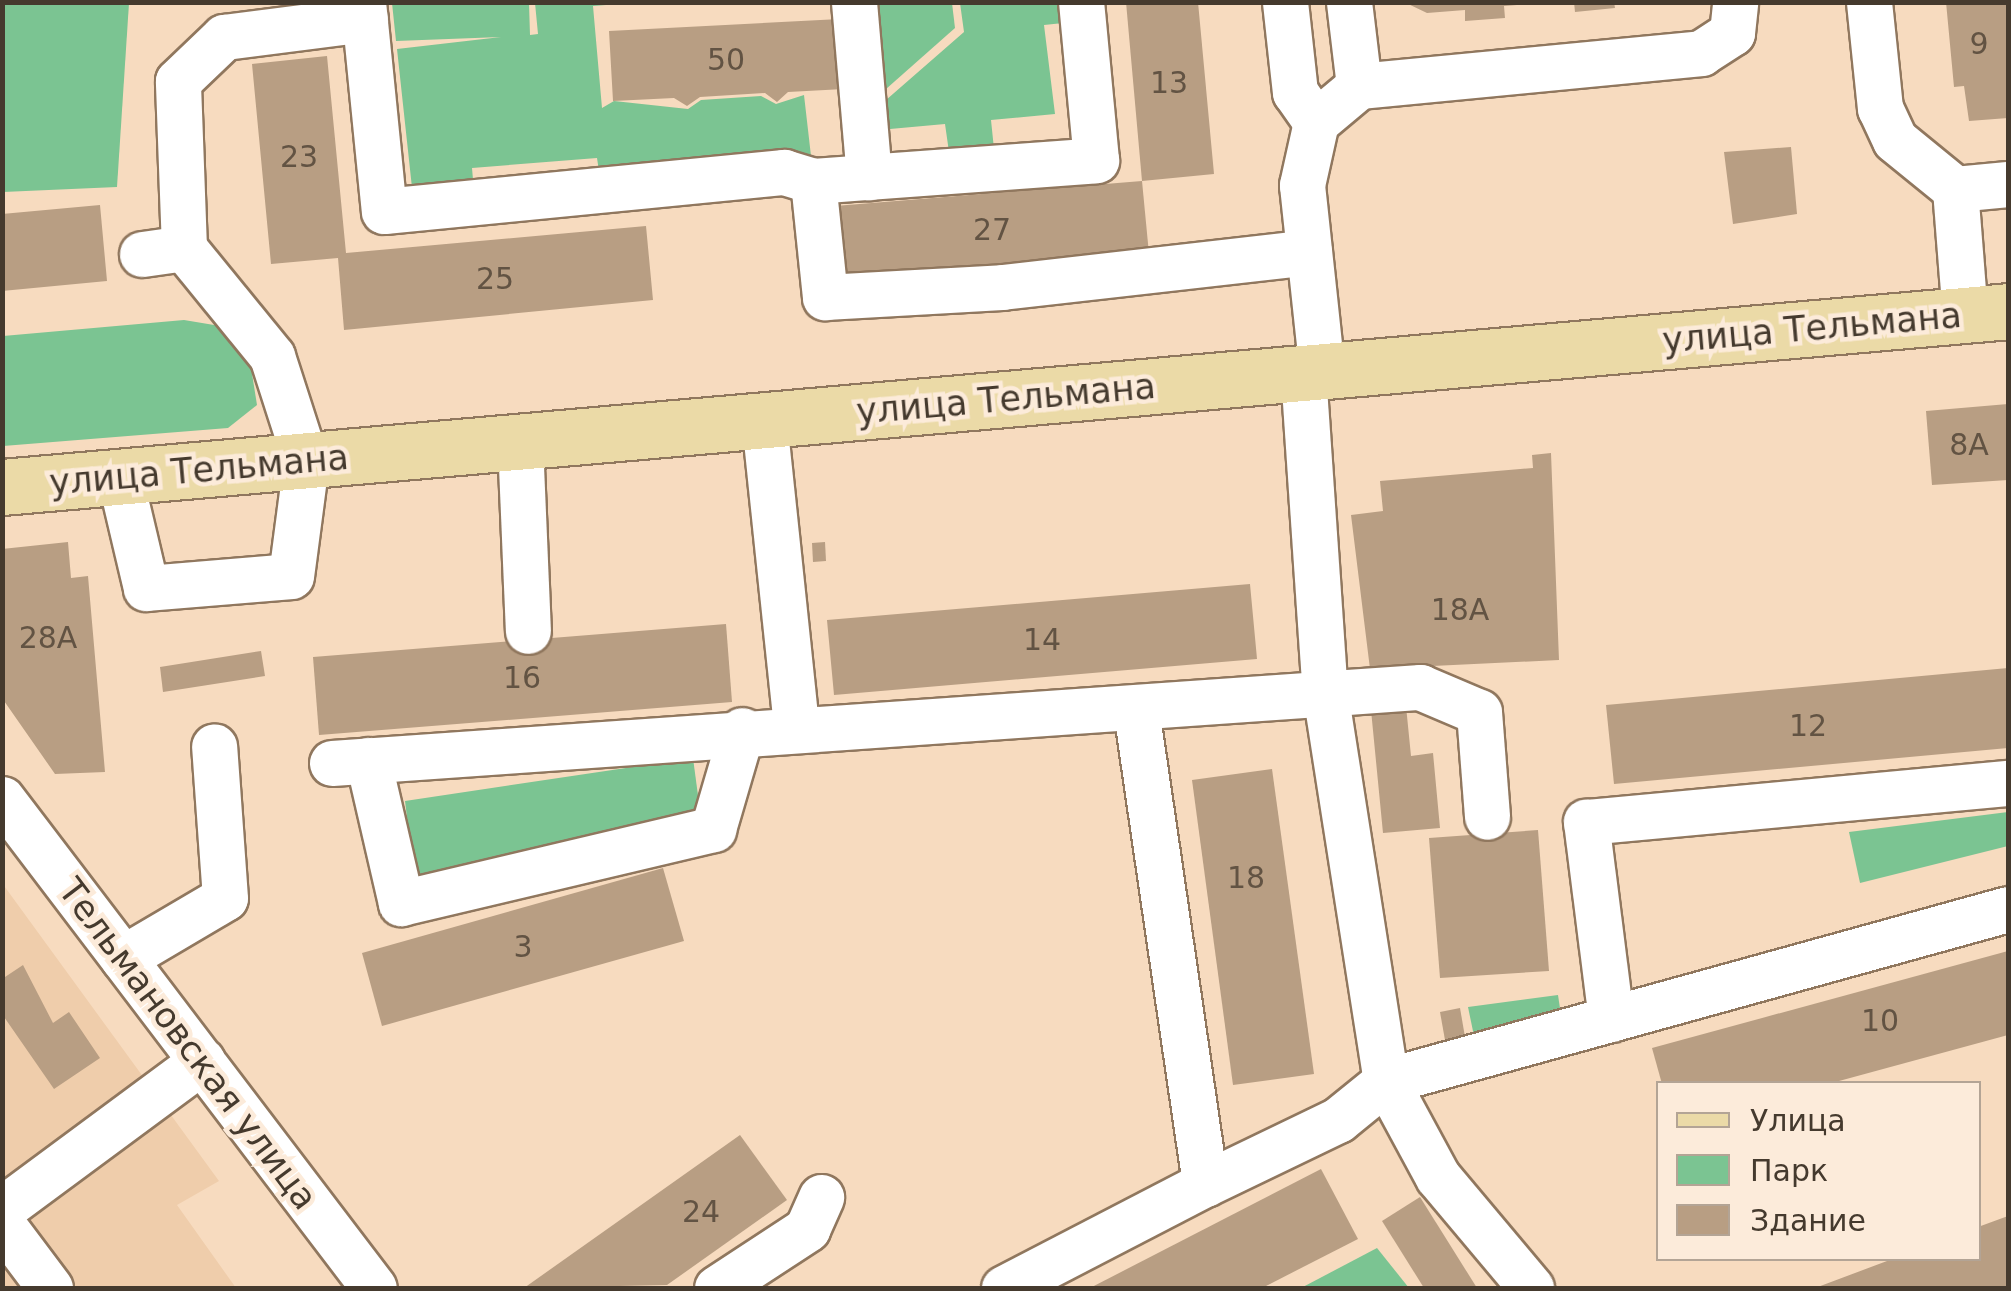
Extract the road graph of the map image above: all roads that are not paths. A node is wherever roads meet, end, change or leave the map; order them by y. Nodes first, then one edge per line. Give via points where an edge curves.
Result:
1 (854, 2) edge
2 (1080, 2) edge
3 (1285, 2) edge
4 (1349, 2) edge
5 (1735, 2) edge
6 (1869, 2) edge
7 (364, 11) edge
8 (1359, 86) junction
9 (1316, 122) junction
10 (869, 177) junction
11 (814, 181) junction
12 (2008, 184) edge
13 (1954, 189) junction
14 (1309, 252) junction
15 (1987, 313) edge
16 (1313, 372) junction
17 (764, 421) junction
18 (520, 442) junction
19 (306, 462) junction
20 (120, 478) junction
21 (2, 487) edge
22 (528, 631) dead end
23 (1325, 692) junction
24 (1136, 710) junction
25 (796, 725) junction
26 (742, 730) junction
27 (214, 746) dead end
28 (2008, 784) edge
29 (2, 799) edge
30 (1487, 817) dead end
31 (2008, 909) edge
32 (123, 958) junction
33 (1611, 1018) junction
34 (202, 1061) junction
35 (1386, 1081) junction
36 (1206, 1184) junction
37 (821, 1198) dead end
38 (2, 1208) edge
39 (2, 1224) edge
40 (50, 1288) edge
41 (374, 1288) edge
42 (717, 1288) edge
43 (1004, 1288) edge
44 (1532, 1288) edge

1 - 10 street
2 - 10 street via 1096,160
3 - 9 street via 1295,92
4 - 8 street
5 - 8 street via 1732,33 1701,53
6 - 13 street via 1880,108 1895,140
7 - 11 street via 384,211 784,172
7 - 19 street via 224,36 178,82 163,251 272,356
8 - 9 street
9 - 14 street via 1302,185
10 - 11 street
11 - 14 street via 825,298 1002,288
12 - 13 street
13 - 15 street
14 - 16 street
15 - 16 main road, улица Тельмана
16 - 17 main road, улица Тельмана
16 - 23 street
17 - 18 main road, улица Тельмана
17 - 25 street
18 - 19 main road, улица Тельмана
18 - 22 street
19 - 20 main road, улица Тельмана
19 - 20 street via 291,576 146,588
20 - 21 main road, улица Тельмана
23 - 24 street
23 - 30 street via 1420,686 1478,712
23 - 35 street
24 - 25 street
24 - 36 street
25 - 26 street
26 - 26 street via 350,762 402,903 713,829
27 - 32 street via 225,898
28 - 33 street via 1586,822
29 - 32 street, Тельмановская улица
31 - 33 street
32 - 34 street, Тельмановская улица
33 - 35 street
34 - 38 street
34 - 41 street, Тельмановская улица
35 - 36 street via 1338,1120
35 - 44 street via 1438,1177
36 - 43 street
37 - 42 street via 807,1229
39 - 40 street

